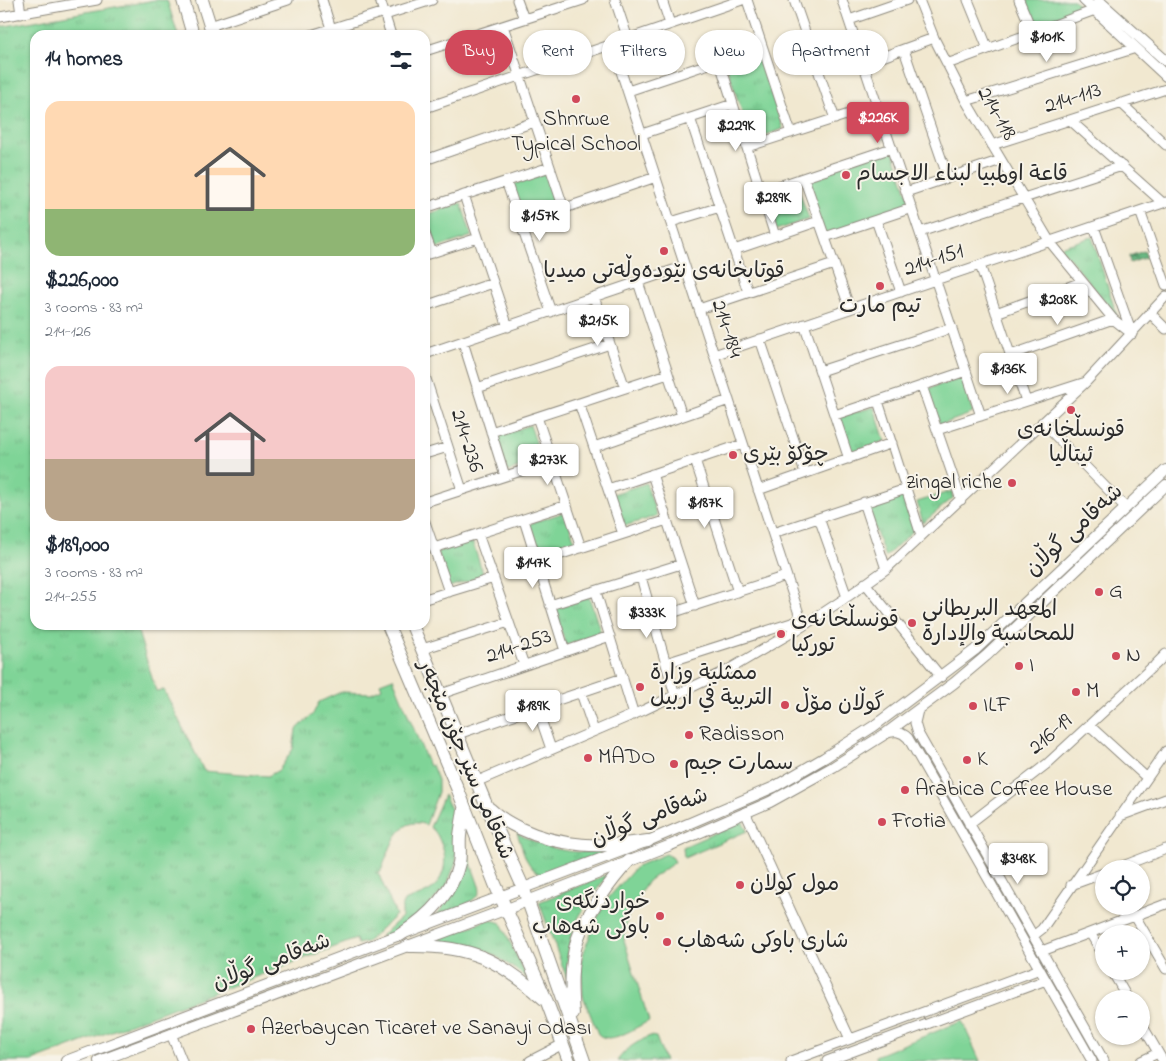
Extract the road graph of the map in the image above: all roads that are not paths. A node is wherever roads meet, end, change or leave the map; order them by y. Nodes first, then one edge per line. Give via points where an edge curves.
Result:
1 (19, 0) edge
2 (97, 0) edge
3 (183, 0) edge
4 (202, 0) edge
5 (288, 0) edge
6 (322, 0) edge
7 (380, 0) edge
8 (432, 0) edge
9 (517, 0) edge
10 (583, 0) edge
11 (614, 0) edge
12 (662, 0) edge
13 (742, 0) edge
14 (747, 0) edge
15 (794, 0) edge
16 (842, 0) edge
17 (907, 0) edge
18 (919, 0) edge
19 (968, 0) edge
20 (1019, 0) edge
21 (1084, 0) edge
22 (272, 2) edge
23 (567, 2) edge
24 (1097, 5) edge
25 (21, 14) junction
26 (384, 14) junction
27 (0, 17) edge
28 (524, 19) junction
29 (849, 20) junction
30 (670, 24) junction
31 (503, 26) junction
32 (191, 30) edge
33 (212, 30) edge
34 (331, 30) edge
35 (338, 30) edge
36 (389, 30) edge
37 (625, 30) edge
38 (653, 30) edge
39 (757, 30) edge
40 (852, 30) edge
41 (1032, 33) junction
42 (934, 38) junction
43 (602, 47) edge
44 (1136, 48) junction
45 (763, 49) edge
46 (988, 49) junction
47 (430, 50) edge
48 (904, 50) junction
49 (888, 55) edge
50 (1166, 61) edge
51 (946, 64) junction
52 (695, 68) edge
53 (623, 75) edge
54 (724, 75) edge
55 (867, 75) edge
56 (519, 76) junction
57 (1166, 76) edge
58 (1166, 89) edge
59 (628, 91) junction
60 (966, 101) junction
61 (1122, 103) junction
62 (733, 104) junction
63 (877, 105) junction
64 (430, 106) edge
65 (690, 118) junction
66 (835, 119) junction
67 (1070, 120) junction
68 (534, 122) junction
69 (791, 133) junction
70 (642, 134) junction
71 (992, 145) junction
72 (1166, 145) edge
73 (747, 147) junction
74 (892, 148) junction
75 (430, 158) edge
76 (1001, 160) junction
77 (1122, 166) junction
78 (550, 167) junction
79 (656, 177) junction
80 (804, 178) junction
81 (948, 178) junction
82 (506, 181) junction
83 (761, 192) junction
84 (906, 192) junction
85 (464, 195) junction
86 (1023, 198) junction
87 (1165, 203) edge
88 (430, 206) edge
89 (720, 207) junction
90 (912, 208) junction
91 (564, 209) junction
92 (1140, 211) junction
93 (819, 220) junction
94 (876, 220) junction
95 (671, 222) junction
96 (521, 223) junction
97 (1094, 226) junction
98 (920, 232) junction
99 (775, 236) junction
100 (825, 237) junction
101 (478, 238) junction
102 (1050, 242) junction
103 (734, 250) junction
104 (430, 253) edge
105 (834, 264) junction
106 (980, 265) junction
107 (685, 266) junction
108 (936, 280) junction
109 (638, 282) junction
110 (1082, 282) junction
111 (493, 283) junction
112 (1166, 285) edge
113 (748, 292) junction
114 (901, 292) junction
115 (1166, 296) edge
116 (594, 297) junction
117 (430, 304) edge
118 (699, 309) junction
119 (850, 309) junction
120 (551, 312) junction
121 (996, 313) junction
122 (1150, 313) junction
123 (1113, 319) junction
124 (804, 324) junction
125 (508, 327) junction
126 (952, 328) junction
127 (1166, 329) edge
128 (1132, 334) junction
129 (760, 339) junction
130 (463, 342) junction
131 (610, 344) junction
132 (430, 352) edge
133 (714, 355) junction
134 (1011, 355) junction
135 (820, 371) junction
136 (966, 371) junction
137 (668, 374) junction
138 (1086, 382) junction
139 (922, 386) junction
140 (477, 388) junction
141 (625, 388) junction
142 (729, 400) junction
143 (878, 401) junction
144 (1026, 401) junction
145 (579, 403) junction
146 (430, 406) edge
147 (835, 415) junction
148 (682, 416) junction
149 (981, 416) junction
150 (537, 417) junction
151 (1042, 422) junction
152 (937, 430) junction
153 (491, 432) junction
154 (892, 443) junction
155 (743, 444) junction
156 (448, 447) junction
157 (594, 447) junction
158 (430, 452) edge
159 (849, 459) junction
160 (695, 460) junction
161 (552, 461) junction
162 (1166, 470) edge
163 (806, 473) junction
164 (652, 474) junction
165 (505, 476) junction
166 (1166, 485) edge
167 (608, 489) junction
168 (906, 489) junction
169 (462, 490) junction
170 (758, 490) junction
171 (430, 500) edge
172 (961, 500) junction
173 (864, 502) junction
174 (567, 505) junction
175 (1126, 508) junction
176 (818, 518) junction
177 (524, 520) junction
178 (666, 520) junction
179 (478, 534) junction
180 (624, 534) junction
181 (773, 534) junction
182 (921, 535) junction
183 (430, 536) edge
184 (434, 548) junction
185 (581, 548) junction
186 (537, 562) junction
187 (681, 564) junction
188 (886, 569) junction
189 (786, 576) junction
190 (641, 577) junction
191 (494, 578) junction
192 (864, 583) junction
193 (449, 592) junction
194 (596, 592) junction
195 (738, 592) junction
196 (847, 597) junction
197 (430, 598) edge
198 (550, 605) junction
199 (696, 606) junction
200 (653, 619) junction
201 (509, 622) junction
202 (802, 624) junction
203 (390, 630) edge
204 (414, 630) edge
205 (610, 636) junction
206 (422, 649) junction
207 (565, 651) junction
208 (1166, 654) edge
209 (666, 663) junction
210 (524, 665) junction
211 (941, 677) junction
212 (623, 678) junction
213 (581, 692) junction
214 (441, 694) junction
215 (675, 695) junction
216 (537, 708) junction
217 (918, 710) junction
218 (634, 715) junction
219 (1090, 726) junction
220 (594, 732) junction
221 (458, 734) junction
222 (885, 734) junction
223 (919, 736) junction
224 (908, 740) junction
225 (551, 749) junction
226 (1166, 751) edge
227 (1147, 778) junction
228 (478, 780) junction
229 (1166, 799) edge
230 (486, 802) junction
231 (464, 807) junction
232 (745, 812) junction
233 (1119, 817) junction
234 (969, 824) junction
235 (648, 841) junction
236 (1166, 849) edge
237 (1138, 860) edge
238 (629, 861) junction
239 (1095, 876) edge
240 (1071, 885) junction
241 (523, 887) junction
242 (501, 896) junction
243 (528, 900) junction
244 (1166, 904) edge
245 (507, 909) junction
246 (1135, 916) junction
247 (1090, 933) junction
248 (400, 936) junction
249 (1033, 936) junction
250 (1095, 941) edge
251 (409, 946) junction
252 (1042, 951) junction
253 (1163, 959) edge
254 (1040, 969) junction
255 (1166, 969) edge
256 (1046, 980) junction
257 (547, 1002) junction
258 (184, 1016) junction
259 (189, 1027) junction
260 (1085, 1027) junction
261 (574, 1031) junction
262 (1075, 1032) junction
263 (171, 1034) junction
264 (850, 1039) junction
265 (1150, 1039) edge
266 (563, 1044) junction
267 (1160, 1057) edge
268 (66, 1061) edge
269 (99, 1061) edge
270 (182, 1061) edge
271 (530, 1061) edge
272 (569, 1061) edge
273 (584, 1061) edge
274 (791, 1061) edge
275 (827, 1061) edge
276 (1092, 1061) edge
277 (1104, 1061) edge
278 (1141, 1061) edge

1 - 25 street
2 - 25 street
3 - 32 highway
4 - 33 highway
5 - 22 street
6 - 34 street
7 - 26 street
8 - 26 street
9 - 28 street
10 - 23 street
11 - 37 street
12 - 30 street
13 - 30 street
14 - 39 street
15 - 66 street
16 - 29 street
17 - 29 street
18 - 42 street, 214-118
19 - 46 street
20 - 41 street
21 - 24 main road
22 - 33 street
23 - 28 street
24 - 41 street
24 - 44 main road
24 - 50 main road
25 - 27 street
26 - 35 street
26 - 36 street
28 - 31 street
29 - 40 street
30 - 38 street
31 - 47 street
31 - 56 street
41 - 46 street
42 - 48 street
42 - 51 street, 214-118
43 - 56 street
44 - 57 main road
44 - 60 street
45 - 69 street
46 - 51 street
48 - 49 street
48 - 81 street
51 - 60 street, 214-118
52 - 59 street
53 - 59 street, 214-184
54 - 62 street
55 - 63 street
56 - 64 street
56 - 68 street
58 - 61 street, 214-113
59 - 70 street, 214-184
60 - 71 street, 214-118
61 - 67 street, 214-113
61 - 72 street
62 - 65 street
62 - 73 street
63 - 66 street
63 - 74 street
65 - 70 street
65 - 89 street
66 - 69 street
67 - 71 street, 214-113
67 - 77 street
68 - 75 street
68 - 78 street
69 - 73 street
70 - 79 street, 214-184
71 - 76 street, 214-118
73 - 83 street
74 - 80 street
74 - 84 street
76 - 81 street
76 - 86 street, 214-118
77 - 86 street
77 - 87 street
78 - 82 street
78 - 91 street
79 - 91 street
79 - 95 street, 214-184
80 - 83 street
80 - 93 street
81 - 84 street
82 - 85 street
82 - 96 street
83 - 99 street
84 - 90 street
85 - 88 street
85 - 101 street
86 - 98 street
86 - 102 street, 214-118
87 - 92 street, 214-151
89 - 95 street
89 - 103 street
90 - 94 street
90 - 98 street
91 - 96 street
92 - 97 street, 214-151
92 - 112 street
93 - 99 street
93 - 100 street
94 - 100 street
94 - 114 street
95 - 107 street, 214-184
96 - 120 street
97 - 102 street, 214-151
97 - 128 street
98 - 108 street
99 - 103 street
100 - 105 street
101 - 104 street
101 - 111 street
102 - 106 street, 214-151
102 - 110 street, 214-118
103 - 113 street
105 - 113 street
105 - 119 street
106 - 108 street, 214-151
106 - 121 street
107 - 109 street
107 - 118 street, 214-184
108 - 114 street, 214-151
108 - 126 street
109 - 116 street
109 - 137 street
110 - 121 street
110 - 123 street, 214-118
111 - 117 street
111 - 125 street
113 - 118 street
114 - 119 street, 214-151
115 - 122 street
116 - 120 street
116 - 131 street
118 - 133 street, 214-184
119 - 124 street, 214-151
120 - 125 street
121 - 134 street
122 - 127 street
122 - 128 street
123 - 128 street, 214-118
123 - 134 street
124 - 129 street, 214-151
124 - 135 street
125 - 130 street
126 - 135 street
126 - 136 street
128 - 138 street
129 - 133 street, 214-151
129 - 163 street
130 - 132 street
130 - 140 street
131 - 140 street
131 - 141 street
133 - 142 street, 214-184
134 - 144 street
135 - 147 street
136 - 139 street
136 - 149 street
137 - 141 street
137 - 148 street
138 - 144 street
138 - 151 street
139 - 143 street
139 - 152 street
140 - 153 street
141 - 145 street
142 - 148 street
142 - 155 street, 214-184
143 - 147 street
143 - 154 street
144 - 149 street
145 - 150 street
145 - 157 street
146 - 156 street, 214-236
147 - 159 street
148 - 157 street
149 - 152 street
150 - 153 street
150 - 161 street
151 - 172 street
151 - 175 street
152 - 172 street
153 - 165 street
154 - 159 street
154 - 168 street
155 - 160 street
155 - 170 street, 214-184
156 - 158 street
156 - 169 street, 214-236
157 - 167 street
159 - 163 street
160 - 164 street
160 - 195 street
161 - 165 street
161 - 174 street
162 - 175 main road, شەقامی گوڵان
163 - 170 street
164 - 167 street
164 - 178 street
165 - 169 street
166 - 217 main road, شەقامی گوڵان via 986,656
167 - 180 street
168 - 173 street
168 - 182 street
169 - 171 street
170 - 181 street, 214-184
172 - 182 street
173 - 176 street
173 - 188 street
174 - 177 street
174 - 185 street
175 - 211 main road, شەقامی گوڵان via 975,650
176 - 181 street
176 - 196 street
177 - 179 street
177 - 186 street
178 - 180 street
178 - 187 street
179 - 184 street
179 - 191 street
180 - 185 street
181 - 189 street, 214-184
182 - 188 street
183 - 184 street
184 - 193 street
185 - 186 street
186 - 198 street
187 - 190 street
187 - 199 street
188 - 192 street
189 - 195 street
189 - 202 street, 214-184
190 - 194 street
190 - 200 street
191 - 193 street
191 - 201 street
192 - 196 street
192 - 211 street
193 - 197 street
194 - 198 street
194 - 205 street
195 - 199 street
196 - 202 street
198 - 207 street
199 - 200 street
200 - 209 street
201 - 206 street
201 - 210 street
202 - 209 street
202 - 215 street via 728,670
203 - 231 highway, شەقامی سێر جۆن مێجەر
204 - 206 highway, شەقامی سێر جۆن مێجەر
205 - 207 street, 214-253
205 - 212 street
206 - 214 highway, شەقامی سێر جۆن مێجەر
207 - 210 street, 214-253
208 - 219 street, 216-19
209 - 215 street
210 - 214 street, 214-253
211 - 235 main road, شەقامی گوڵان via 874,726 774,787
212 - 213 street
212 - 218 street
213 - 216 street
213 - 220 street
214 - 221 highway, شەقامی سێر جۆن مێجەر
215 - 218 street
216 - 221 street
216 - 225 street
217 - 222 main road, شەقامی گوڵان
217 - 223 street via 915,722
218 - 220 street
219 - 227 street
219 - 234 street, 216-19
220 - 225 street
221 - 228 highway, شەقامی سێر جۆن مێجەر
222 - 224 street via 899,732
222 - 232 main road, شەقامی گوڵان via 808,781
223 - 224 street via 911,734
223 - 234 street
224 - 254 street
225 - 228 street
226 - 227 street
227 - 233 street
228 - 230 highway, شەقامی سێر جۆن مێجەر
229 - 233 street
230 - 235 highway via 502,818 529,833 555,842 600,846
230 - 241 highway, شەقامی سێر جۆن مێجەر
231 - 242 highway, شەقامی سێر جۆن مێجەر
231 - 248 highway via 460,857 452,883 424,917
232 - 238 main road, شەقامی گوڵان
232 - 264 street
233 - 240 street
234 - 249 street
235 - 241 main road, شەقامی گوڵان
236 - 237 street
238 - 243 main road, شەقامی گوڵان
238 - 261 highway via 595,906 577,939 572,978
239 - 240 street
240 - 249 street via 1042,929
241 - 242 main road, شەقامی گوڵان
241 - 243 highway, شەقامی سێر جۆن مێجەر
242 - 245 highway, شەقامی سێر جۆن مێجەر
242 - 248 main road, شەقامی گوڵان
243 - 245 main road, شەقامی گوڵان
243 - 261 highway, شەقامی سێر جۆن مێجەر
244 - 246 street
245 - 251 main road, شەقامی گوڵان
245 - 257 highway, شەقامی سێر جۆن مێجەر
246 - 247 street
246 - 253 street
247 - 250 street
247 - 252 street
248 - 258 main road, شەقامی گوڵان
249 - 252 street
251 - 257 highway via 433,945 470,952 524,982
251 - 259 main road, شەقامی گوڵان
252 - 260 street
253 - 255 street
254 - 256 street
254 - 264 street
256 - 262 street
256 - 275 street
257 - 266 highway, شەقامی سێر جۆن مێجەر
258 - 259 main road via 191,1016 193,1020
258 - 268 main road, شەقامی گوڵان
259 - 263 main road, شەقامی گوڵان
260 - 262 street
260 - 277 street
261 - 273 highway, شەقامی سێر جۆن مێجەر
262 - 276 street
263 - 269 main road, شەقامی گوڵان
263 - 270 street
264 - 274 street
265 - 267 street
266 - 271 street
266 - 272 highway, شەقامی سێر جۆن مێجەر
267 - 278 street

